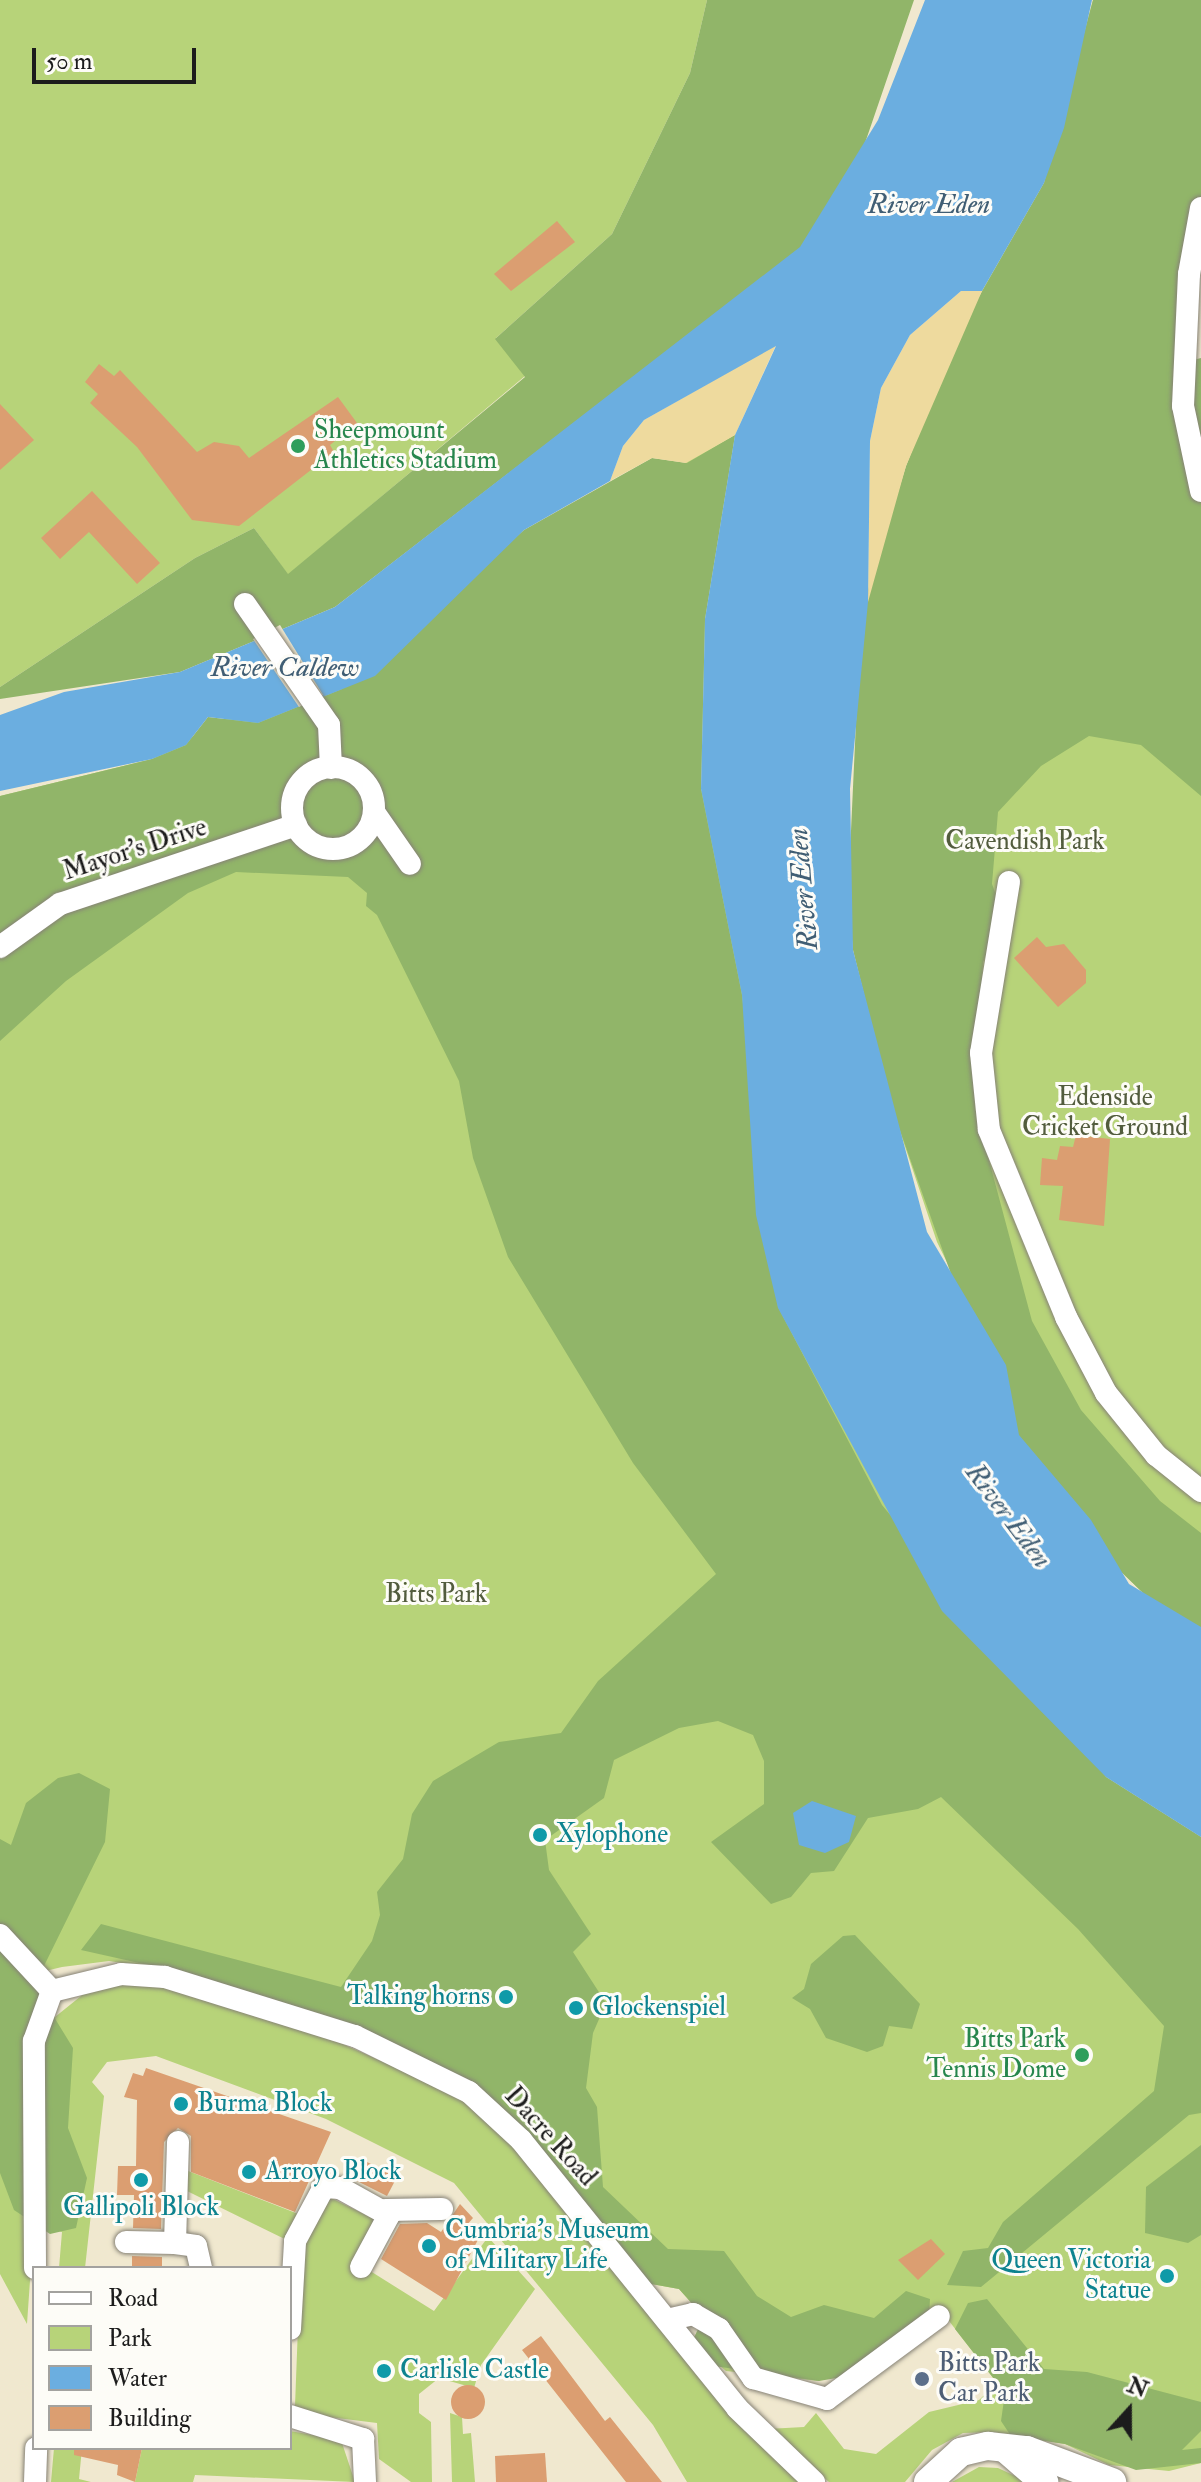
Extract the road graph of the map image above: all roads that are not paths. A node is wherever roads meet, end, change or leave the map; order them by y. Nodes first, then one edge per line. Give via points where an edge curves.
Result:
1 (1201, 208) edge
2 (1192, 341) edge
3 (1201, 491) edge
4 (245, 604) dead end
5 (331, 768) junction
6 (374, 812) junction
7 (296, 825) junction
8 (410, 864) dead end
9 (1009, 882) dead end
10 (0, 947) edge
11 (1201, 1491) edge
12 (0, 1935) edge
13 (52, 1991) junction
14 (178, 2142) dead end
15 (442, 2209) dead end
16 (385, 2210) junction
17 (126, 2242) dead end
18 (175, 2243) junction
19 (35, 2266) edge
20 (201, 2266) edge
21 (361, 2267) dead end
22 (292, 2294) edge
23 (939, 2316) dead end
24 (667, 2320) junction
25 (293, 2419) edge
26 (1004, 2448) junction
27 (36, 2450) edge
28 (35, 2482) edge
29 (365, 2482) edge
30 (814, 2482) edge
31 (928, 2482) edge
32 (1044, 2482) edge
33 (1112, 2482) edge

1 - 2 street
2 - 3 street via 1183,406
4 - 5 street via 329,725
5 - 6 street via 357,776
5 - 7 street via 298,788
6 - 7 street via 363,836 338,849 313,844
6 - 8 street
7 - 10 street, Mayor's Drive via 60,904
9 - 11 street via 981,1053 989,1130 1066,1317 1106,1393 1156,1455
12 - 13 street
13 - 19 street via 34,2041
13 - 24 street, Dacre Road via 121,1974 165,1977 283,2010 433,2071 521,2140
14 - 18 street
15 - 16 street
16 - 21 street via 388,2222
16 - 22 street via 332,2186 318,2192 295,2241
17 - 18 street
18 - 20 street via 196,2246
23 - 24 street via 827,2399 753,2378 719,2329 693,2314
24 - 30 street, Dacre Road via 737,2408
25 - 29 street via 363,2439
26 - 31 main road via 961,2452
26 - 32 main road
26 - 33 main road
27 - 28 street

